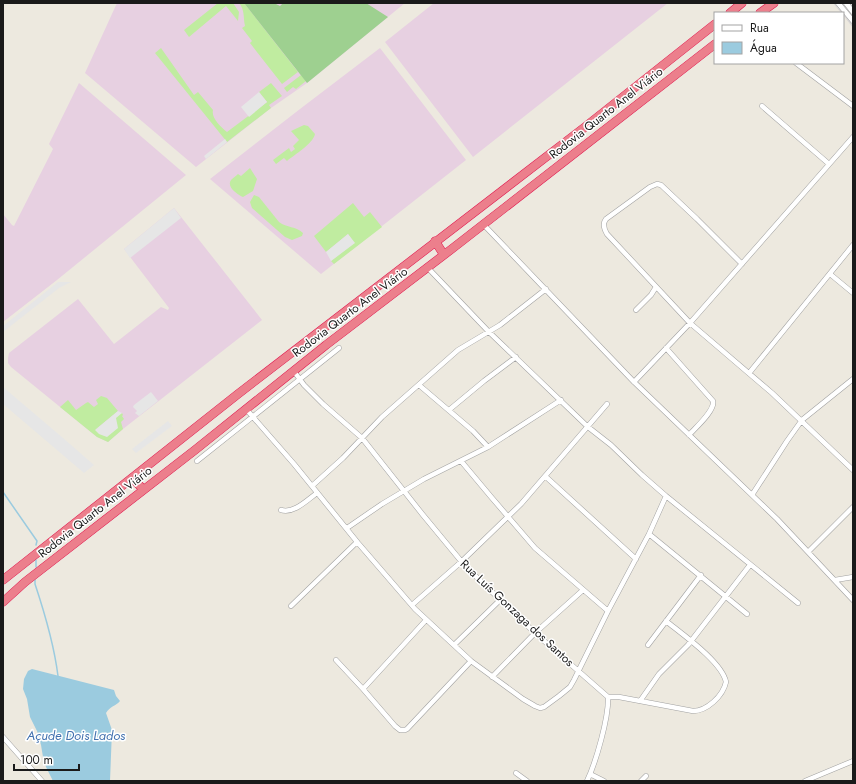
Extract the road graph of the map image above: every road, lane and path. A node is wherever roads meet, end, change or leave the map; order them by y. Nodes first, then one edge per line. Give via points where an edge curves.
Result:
1 (742, 3) edge
2 (774, 3) edge
3 (838, 3) edge
4 (846, 3) edge
5 (731, 12) edge
6 (761, 12) edge
7 (853, 12) edge
8 (853, 21) edge
9 (714, 25) edge
10 (714, 45) edge
11 (797, 64) edge
12 (762, 106) dead end
13 (853, 106) edge
14 (853, 138) edge
15 (829, 164) junction
16 (469, 215) junction
17 (484, 224) junction
18 (435, 241) junction
19 (853, 245) edge
20 (444, 255) junction
21 (742, 264) junction
22 (428, 268) junction
23 (830, 274) junction
24 (656, 287) junction
25 (546, 289) junction
26 (853, 293) edge
27 (636, 310) dead end
28 (690, 323) junction
29 (489, 332) junction
30 (299, 347) junction
31 (339, 348) dead end
32 (666, 348) junction
33 (516, 357) junction
34 (308, 359) junction
35 (294, 370) junction
36 (750, 372) junction
37 (300, 379) junction
38 (853, 379) edge
39 (634, 382) junction
40 (419, 385) junction
41 (560, 400) junction
42 (607, 404) dead end
43 (246, 409) junction
44 (449, 410) junction
45 (253, 417) junction
46 (802, 420) junction
47 (588, 426) junction
48 (688, 435) junction
49 (362, 438) junction
50 (488, 447) junction
51 (197, 461) dead end
52 (461, 461) junction
53 (853, 470) edge
54 (545, 476) junction
55 (132, 478) junction
56 (312, 486) junction
57 (143, 489) junction
58 (404, 491) junction
59 (318, 493) junction
60 (752, 495) junction
61 (666, 496) junction
62 (853, 507) edge
63 (281, 510) dead end
64 (508, 517) junction
65 (346, 528) junction
66 (649, 534) junction
67 (357, 542) junction
68 (809, 551) junction
69 (636, 559) junction
70 (461, 562) junction
71 (750, 565) junction
72 (700, 575) junction
73 (853, 577) edge
74 (3, 580) edge
75 (835, 580) junction
76 (582, 590) junction
77 (725, 596) junction
78 (500, 600) junction
79 (853, 600) edge
80 (3, 602) edge
81 (798, 603) dead end
82 (412, 605) junction
83 (291, 606) dead end
84 (608, 611) junction
85 (747, 614) dead end
86 (426, 620) junction
87 (666, 621) junction
88 (535, 633) junction
89 (691, 642) junction
90 (454, 645) junction
91 (648, 645) dead end
92 (336, 660) dead end
93 (470, 661) junction
94 (579, 671) junction
95 (492, 677) junction
96 (363, 689) junction
97 (608, 697) junction
98 (640, 701) junction
99 (3, 737) edge
100 (853, 761) edge
101 (516, 773) dead end
102 (590, 774) junction
103 (646, 776) dead end
104 (42, 781) edge
105 (527, 781) edge
106 (587, 781) edge
107 (604, 781) edge
108 (641, 781) edge
109 (805, 781) edge

1 - 5 highway
2 - 6 highway
3 - 8 street
4 - 7 street
9 - 16 highway, Rodovia Quarto Anel Viário
10 - 17 highway, Rodovia Quarto Anel Viário
11 - 13 street
12 - 15 street
14 - 15 street
15 - 21 street
16 - 17 highway
16 - 18 highway, Rodovia Quarto Anel Viário
17 - 20 highway, Rodovia Quarto Anel Viário
17 - 25 street
18 - 20 highway
18 - 30 highway, Rodovia Quarto Anel Viário
19 - 23 street
20 - 22 highway, Rodovia Quarto Anel Viário
21 - 24 street via 665,188 654,185 606,219 604,226 607,234
21 - 28 street
22 - 29 street
22 - 34 highway, Rodovia Quarto Anel Viário
23 - 26 street
23 - 36 street
24 - 27 street via 652,295
24 - 28 street
25 - 29 street
25 - 39 street
28 - 32 street
28 - 36 street
29 - 33 street
29 - 40 street via 458,350
30 - 34 highway
30 - 55 highway, Rodovia Quarto Anel Viário
31 - 37 street
32 - 39 street
32 - 48 street via 713,401 711,411
33 - 41 street
33 - 44 street
34 - 35 highway, Rodovia Quarto Anel Viário
35 - 37 street, Rua Luís Gonzaga dos Santos
35 - 43 highway, Rodovia Quarto Anel Viário
36 - 46 street
37 - 45 street
37 - 49 street, Rua Luís Gonzaga dos Santos via 322,404
38 - 46 street
39 - 48 street
40 - 44 street
40 - 49 street
41 - 47 street
41 - 50 street
42 - 47 street
43 - 45 street
43 - 57 highway, Rodovia Quarto Anel Viário
44 - 50 street
45 - 51 street
45 - 56 street
46 - 53 street
46 - 60 street
47 - 54 street
47 - 61 street
48 - 60 street
49 - 56 street
49 - 58 street, Rua Luís Gonzaga dos Santos
50 - 52 street
52 - 58 street
52 - 64 street
54 - 64 street
54 - 69 street
55 - 57 highway
55 - 74 highway, Rodovia Quarto Anel Viário
56 - 59 street
57 - 80 highway, Rodovia Quarto Anel Viário
58 - 65 street
58 - 70 street, Rua Luís Gonzaga dos Santos
59 - 63 street via 292,510
59 - 65 street
60 - 68 street
61 - 66 street
61 - 71 street
62 - 68 street
64 - 70 street
64 - 76 street via 535,548
65 - 67 street
66 - 69 street
66 - 72 street
67 - 82 street
67 - 83 street
68 - 75 street
69 - 84 street
70 - 78 street, Rua Luís Gonzaga dos Santos
70 - 82 street
71 - 77 street
71 - 81 street
72 - 77 street
72 - 87 street
73 - 75 street
75 - 79 street
76 - 84 street
76 - 88 street
77 - 85 street
77 - 89 street
78 - 88 street, Rua Luís Gonzaga dos Santos
78 - 90 street
82 - 86 street
84 - 94 street
86 - 90 street
86 - 96 street
87 - 89 street
87 - 91 street
88 - 94 street, Rua Luís Gonzaga dos Santos
88 - 95 street
89 - 98 street via 662,671
89 - 98 street via 717,665 723,674 726,682 719,696 698,711
90 - 93 street
92 - 96 street
93 - 95 street
93 - 96 street via 405,730 397,728
94 - 95 street via 570,687 555,700 540,708
94 - 97 street, Rua Luís Gonzaga dos Santos
97 - 98 street
97 - 102 street via 602,735
99 - 104 street
100 - 109 street
101 - 105 street
102 - 106 street
102 - 107 street
103 - 108 street

